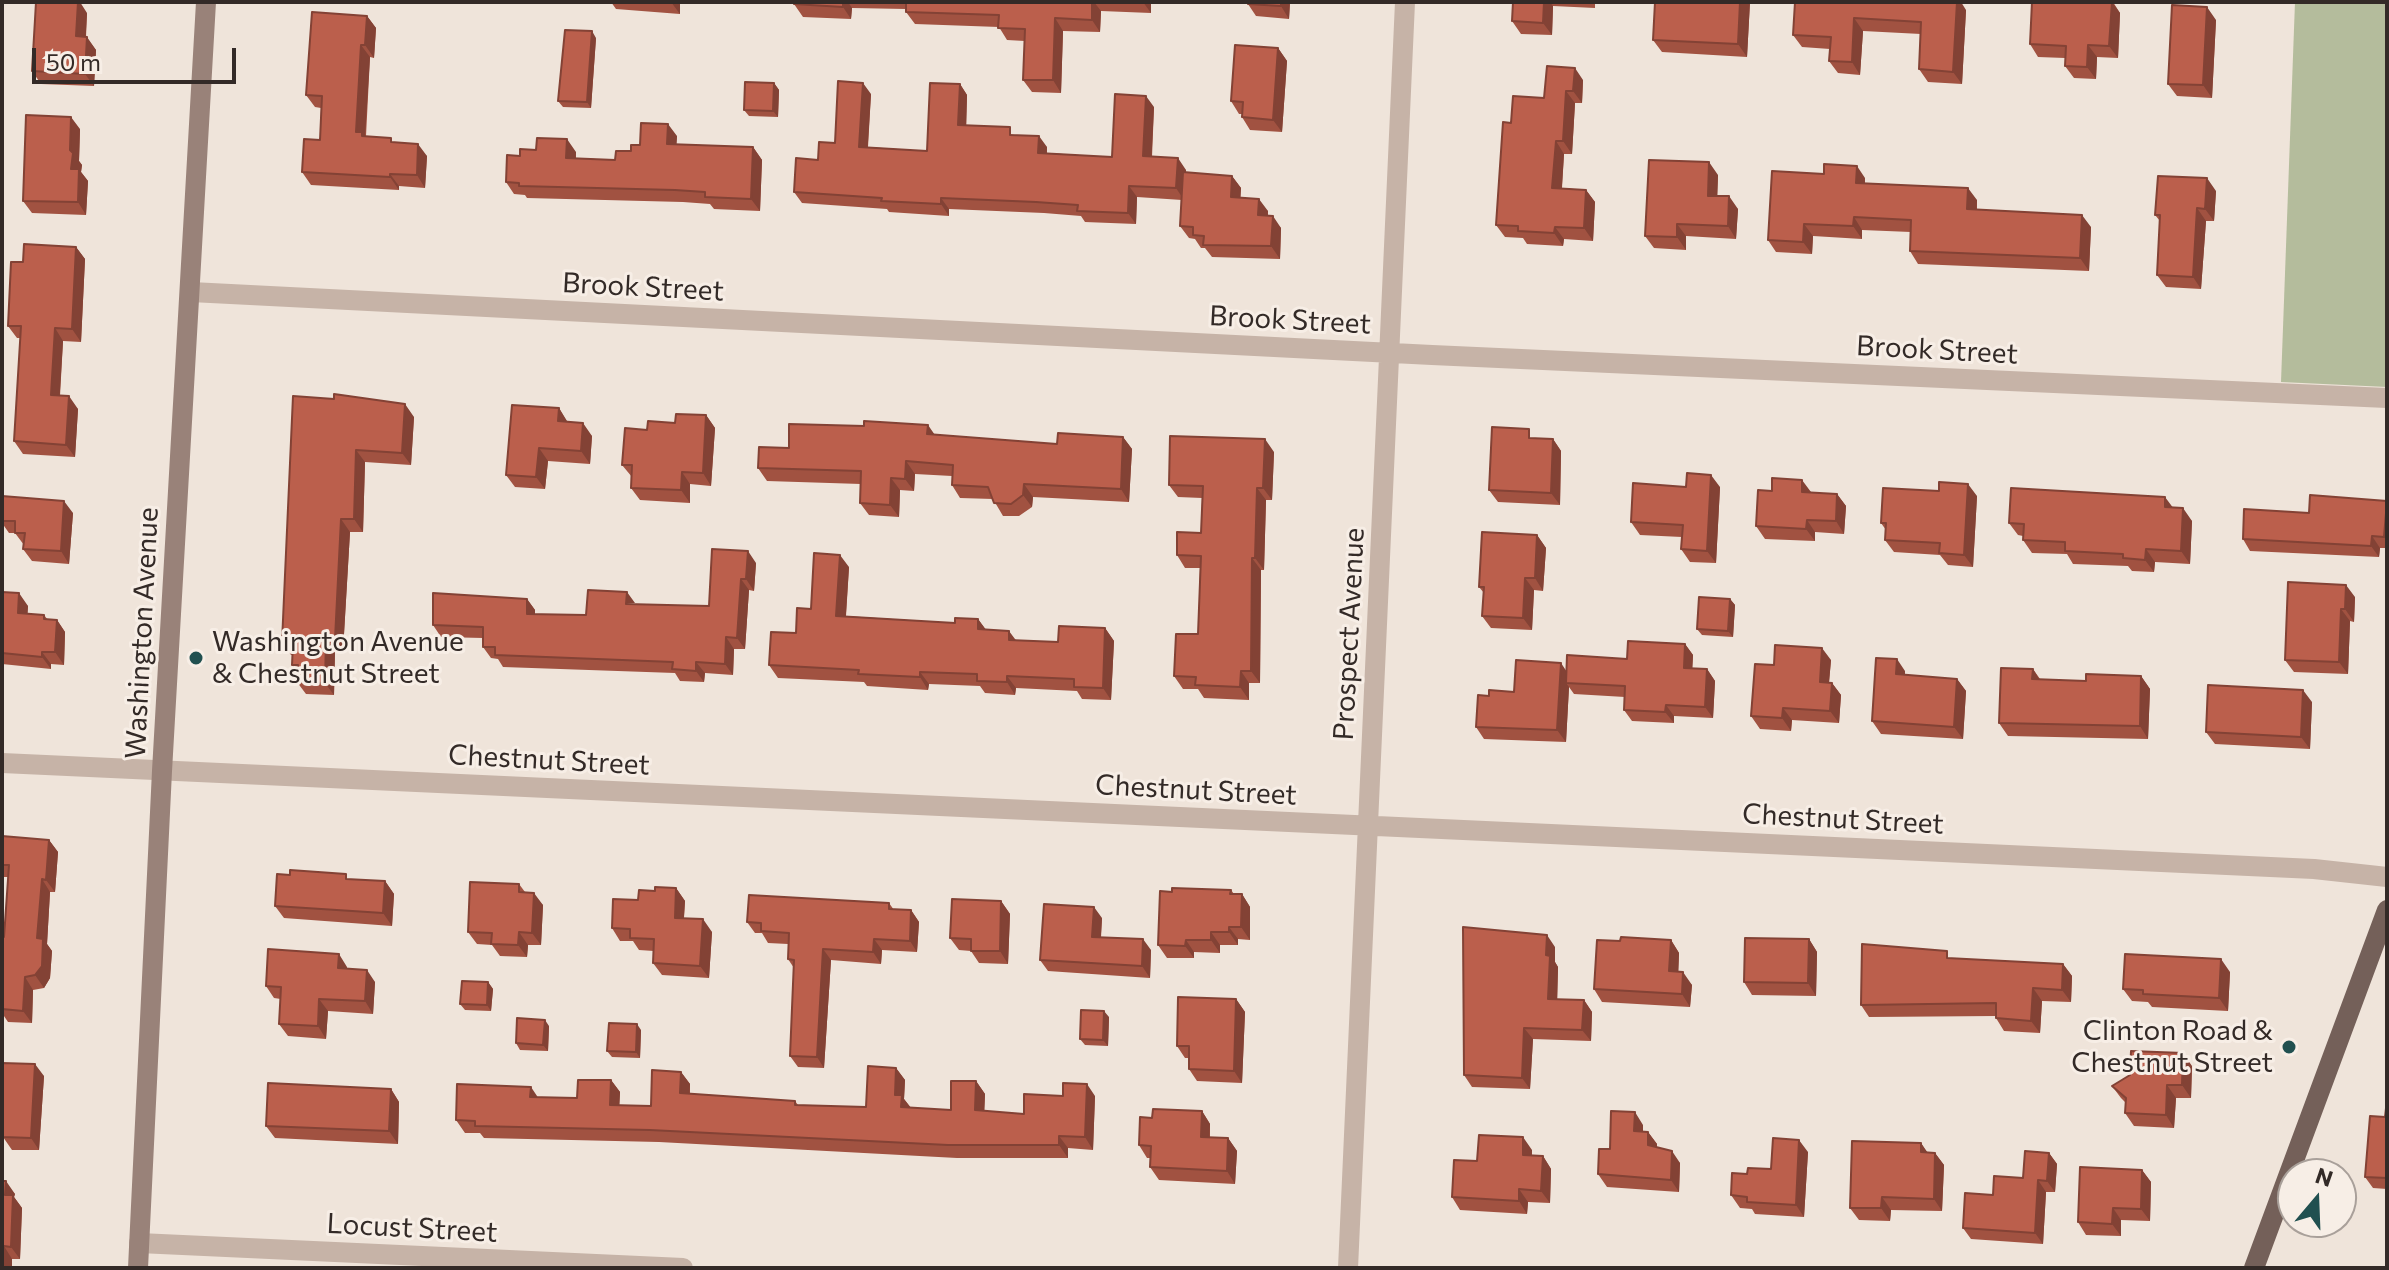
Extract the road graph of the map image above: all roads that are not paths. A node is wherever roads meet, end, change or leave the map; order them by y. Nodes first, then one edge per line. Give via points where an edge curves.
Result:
1 (206, 2) edge
2 (1405, 2) edge
3 (191, 292) junction
4 (1390, 353) junction
5 (2387, 398) edge
6 (2, 763) edge
7 (162, 771) junction
8 (1368, 826) junction
9 (2387, 877) edge
10 (2387, 910) edge
11 (139, 1243) junction
12 (138, 1268) edge
13 (683, 1268) edge
14 (1348, 1268) edge
15 (2254, 1268) edge

1 - 3 main road, Washington Avenue
2 - 4 street, Prospect Avenue
3 - 4 street, Brook Street
3 - 7 main road, Washington Avenue
4 - 5 street, Brook Street
4 - 8 street, Prospect Avenue
6 - 7 street, Chestnut Street
7 - 8 street, Chestnut Street
7 - 11 main road, Washington Avenue
8 - 9 street, Chestnut Street via 2298,868
8 - 14 street, Prospect Avenue
10 - 15 main road
11 - 12 main road, Washington Avenue
11 - 13 street, Locust Street

